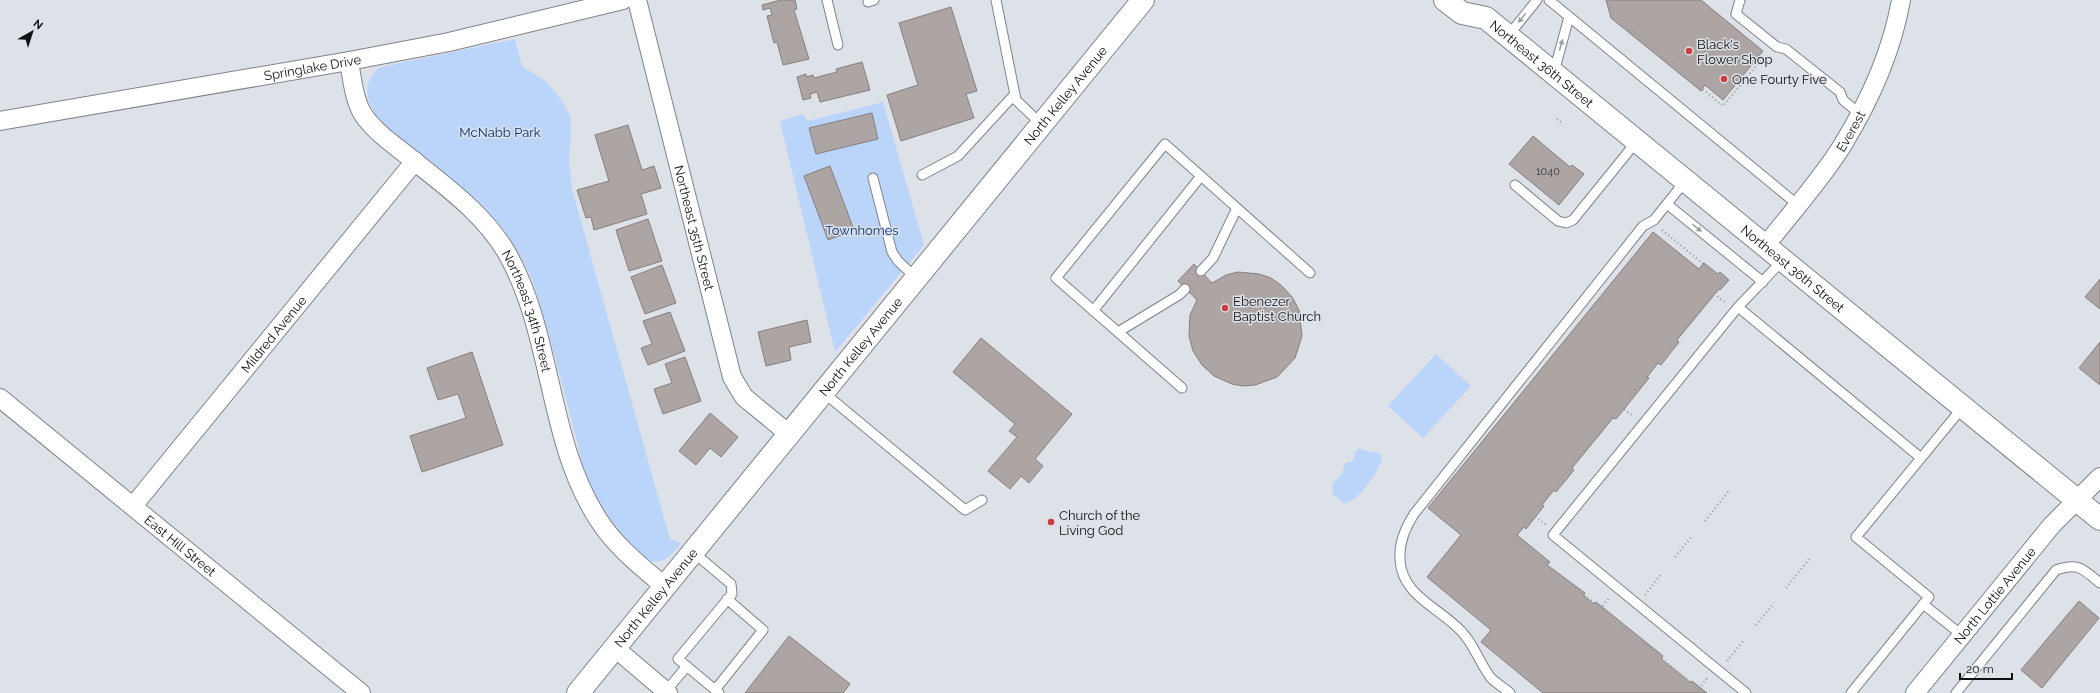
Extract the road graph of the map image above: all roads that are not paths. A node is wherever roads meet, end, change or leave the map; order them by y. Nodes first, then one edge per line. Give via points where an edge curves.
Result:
1 (623, 0) edge
2 (637, 0) edge
3 (827, 0) edge
4 (996, 0) edge
5 (1143, 0) edge
6 (1445, 0) edge
7 (1537, 0) edge
8 (1549, 0) edge
9 (1740, 0) edge
10 (1901, 0) edge
11 (1482, 9) edge
12 (1569, 17) junction
13 (1508, 36) junction
14 (838, 44) dead end
15 (349, 61) junction
16 (1553, 74) junction
17 (1014, 95) junction
18 (1860, 114) junction
19 (0, 121) edge
20 (1041, 124) junction
21 (1637, 141) junction
22 (415, 162) junction
23 (922, 175) dead end
24 (1201, 176) junction
25 (873, 178) dead end
26 (1686, 180) junction
27 (1515, 186) dead end
28 (1667, 204) junction
29 (1798, 205) junction
30 (1237, 208) junction
31 (1766, 245) junction
32 (1783, 260) junction
33 (1201, 272) dead end
34 (1310, 273) dead end
35 (916, 278) junction
36 (1763, 282) junction
37 (1185, 289) dead end
38 (1738, 307) junction
39 (1093, 310) junction
40 (1118, 332) junction
41 (1182, 388) dead end
42 (823, 392) junction
43 (0, 398) edge
44 (1963, 407) junction
45 (789, 434) junction
46 (1922, 458) junction
47 (2100, 477) edge
48 (982, 500) dead end
49 (2077, 500) junction
50 (133, 506) junction
51 (2100, 519) edge
52 (693, 552) junction
53 (2100, 583) edge
54 (665, 587) junction
55 (727, 599) junction
56 (1924, 604) junction
57 (1963, 636) junction
58 (615, 648) junction
59 (687, 666) junction
60 (717, 691) edge
61 (667, 692) edge
62 (361, 693) edge
63 (578, 693) edge
64 (1510, 693) edge
65 (1746, 693) edge
66 (1851, 693) edge
67 (1915, 693) edge
68 (1956, 693) edge

1 - 15 street, Springlake Drive via 449,42
2 - 45 street, Northeast 35th Street via 732,377 744,397
3 - 14 lane
4 - 17 lane
5 - 20 main road, North Kelley Avenue
6 - 11 main road, Northeast 36th Street via 1462,13
7 -> 13 lane
8 - 12 lane
9 - 18 lane via 1736,14 1840,92 1843,100
10 - 18 street, Everest via 1876,82
11 - 13 main road, Northeast 36th Street
16 -> 12 lane
12 - 29 lane
13 - 16 main road, Northeast 36th Street
15 - 19 street, Springlake Drive
15 - 22 street, Northeast 34th Street via 364,115 381,134
16 - 21 main road, Northeast 36th Street
17 - 20 lane
17 - 23 lane via 958,156
18 - 29 street, Everest via 1841,147
20 - 35 main road, North Kelley Avenue
21 - 26 main road, Northeast 36th Street
21 - 27 lane via 1573,220 1566,223 1558,220
22 - 50 street, Mildred Avenue
22 - 54 street, Northeast 34th Street via 478,216 507,254 536,322 575,475 584,494 609,535 621,549
24 - 30 lane
24 - 39 lane
24 - 39 lane via 1165,144 1056,278
25 - 35 lane via 892,252
26 - 28 lane
26 - 31 main road, Northeast 36th Street
28 -> 36 lane
28 - 64 lane via 1654,220 1643,226 1414,514 1404,531 1400,548 1401,570 1406,583 1462,632 1492,678
29 - 31 street, Everest
30 - 33 lane via 1213,258
30 - 34 lane
31 - 32 main road, Northeast 36th Street
32 - 36 lane
32 - 44 main road, Northeast 36th Street
35 - 42 main road, North Kelley Avenue
36 - 38 lane
37 - 40 lane
38 - 46 lane
38 - 65 lane via 1553,535
39 - 40 lane
40 - 41 lane
42 - 45 main road, North Kelley Avenue
42 - 48 lane via 965,510
43 - 50 street, East Hill Street
44 - 46 lane
44 - 49 main road, Northeast 36th Street
45 - 52 main road, North Kelley Avenue
46 - 56 lane via 1856,537 1929,597
47 - 49 street, North Lottie Avenue
49 - 51 main road, Northeast 36th Street
49 - 57 street, North Lottie Avenue via 2052,525
50 - 62 street, East Hill Street
52 - 54 main road, North Kelley Avenue
52 - 55 lane via 731,584 732,594
53 - 68 lane via 2083,569 2070,565 2056,570
54 - 58 main road, North Kelley Avenue
55 - 59 lane via 678,659
55 - 60 lane via 763,630
56 - 57 lane
56 - 66 lane
57 - 67 street, North Lottie Avenue
58 - 61 street
58 - 63 main road, North Kelley Avenue
59 - 60 lane
59 - 61 lane

